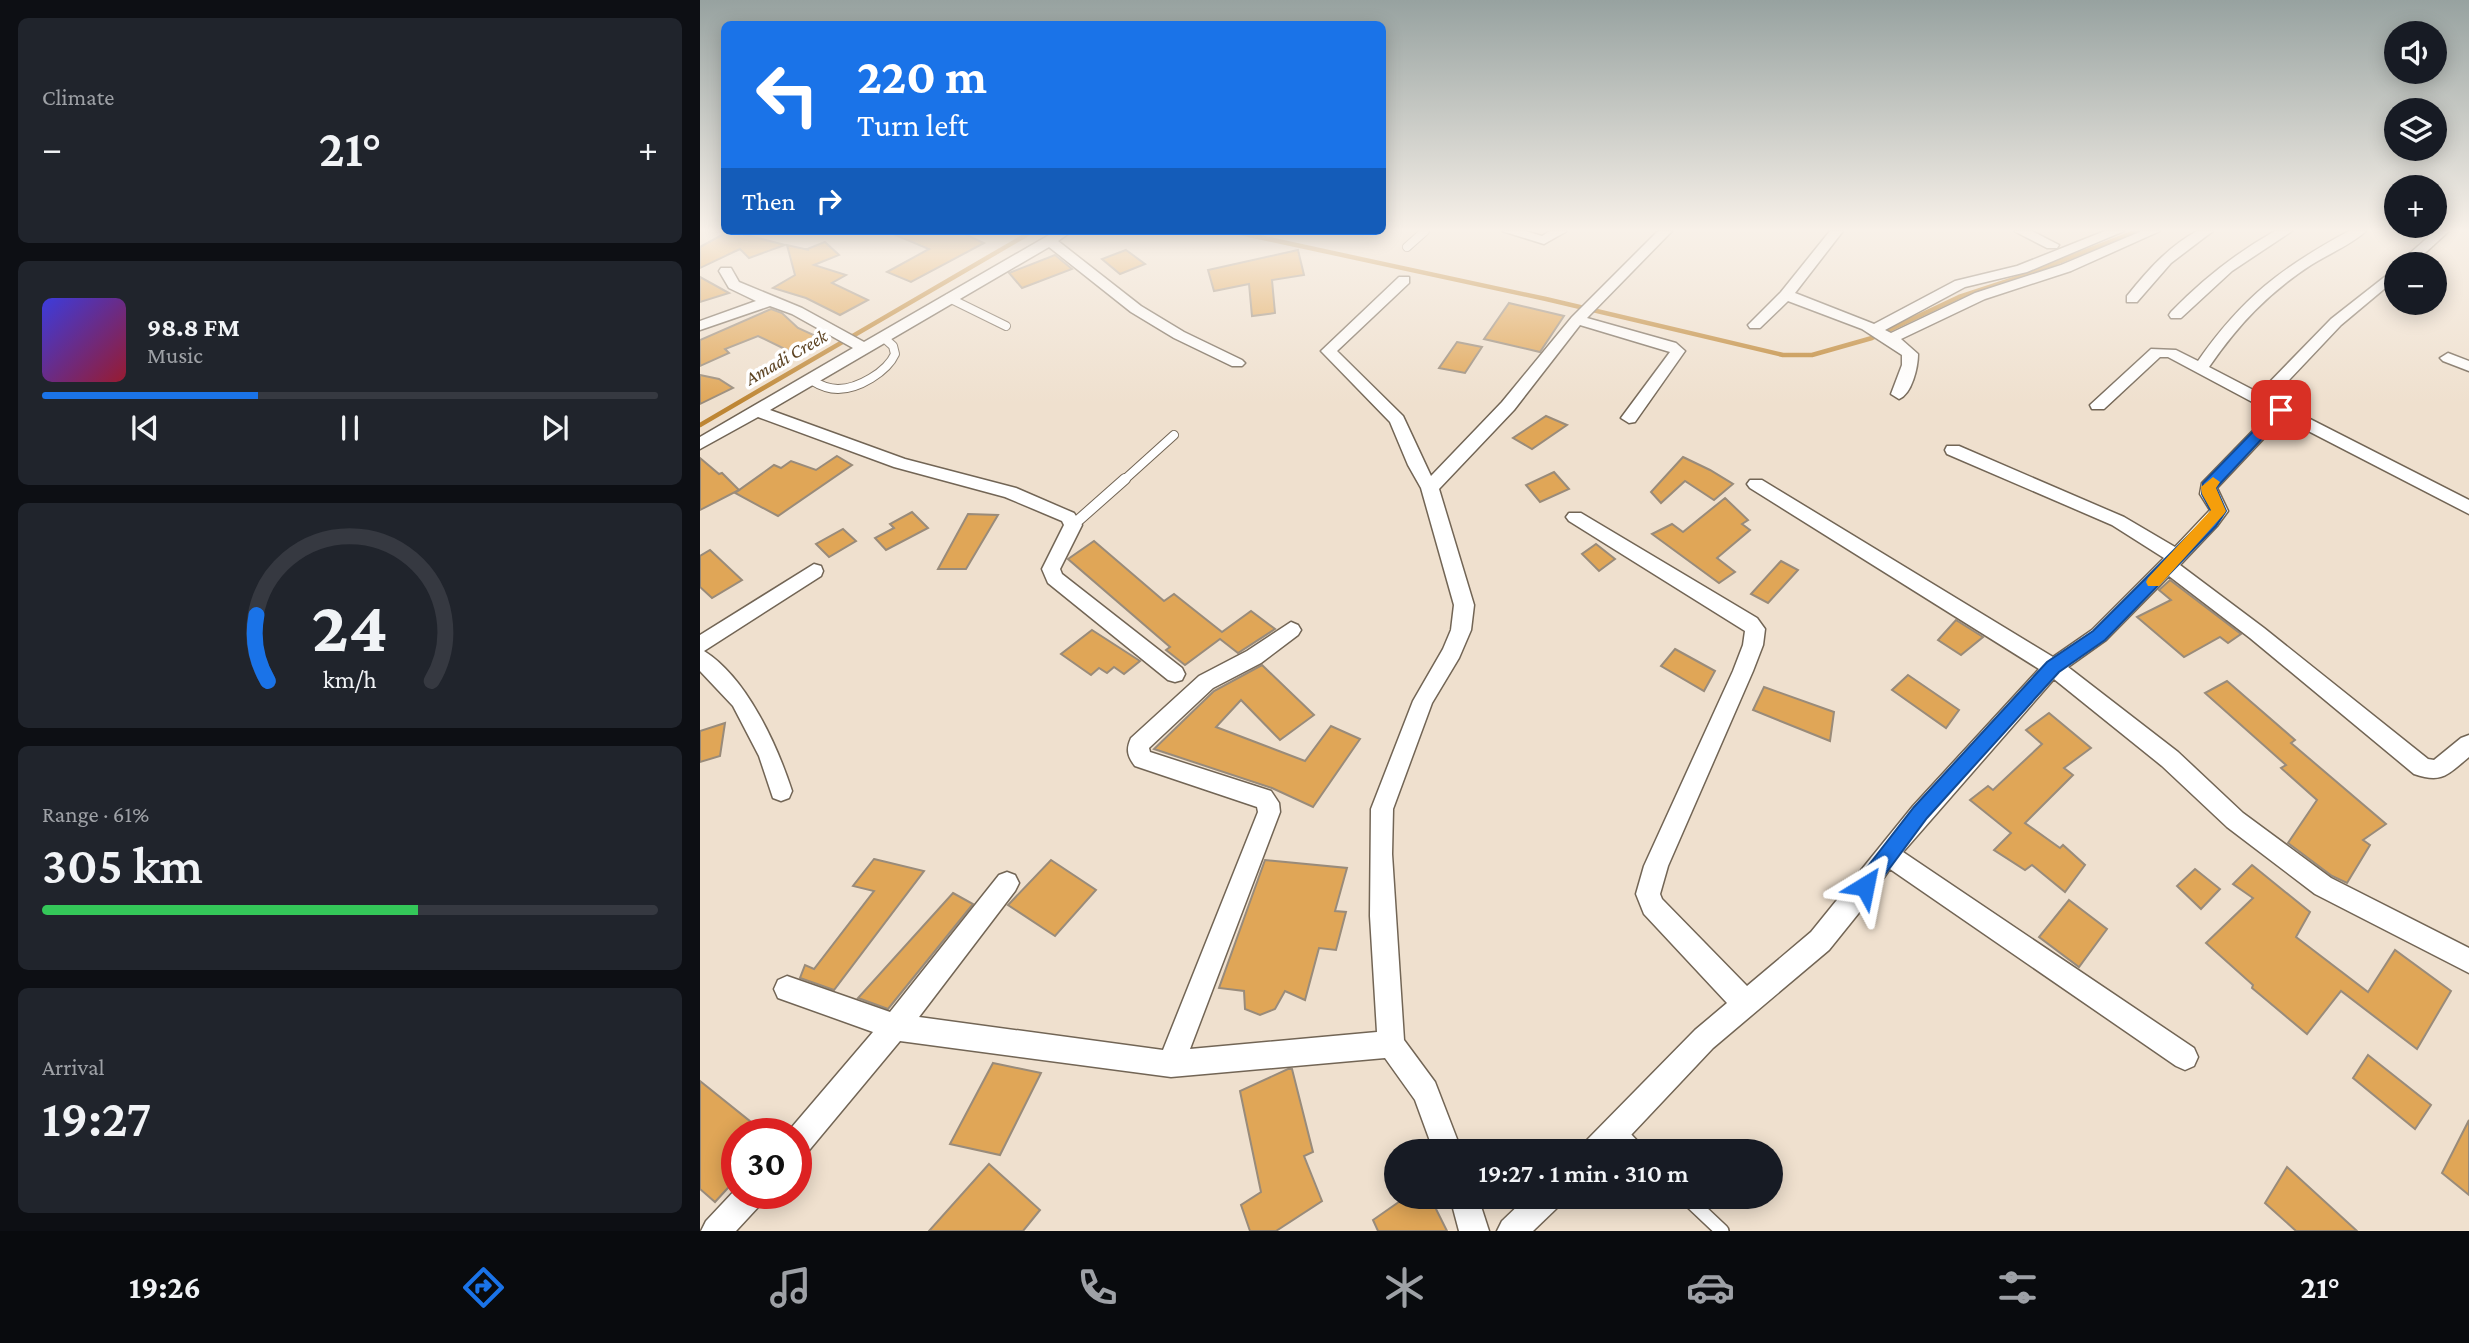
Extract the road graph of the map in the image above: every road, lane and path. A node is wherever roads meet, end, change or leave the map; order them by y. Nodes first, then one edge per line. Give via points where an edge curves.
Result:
1 (741, 288) edge
2 (966, 288) edge
3 (1110, 288) edge
4 (1395, 288) edge
5 (1609, 288) edge
6 (1791, 288) edge
7 (1952, 288) edge
8 (2003, 288) edge
9 (2140, 288) edge
10 (2203, 288) edge
11 (2271, 288) edge
12 (2376, 288) edge
13 (1786, 295) junction
14 (949, 298) junction
15 (2132, 299) dead end
16 (769, 302) junction
17 (1585, 313) junction
18 (2176, 315) dead end
19 (1755, 325) dead end
20 (700, 326) edge
21 (1006, 326) dead end
22 (1875, 329) junction
23 (839, 336) joint
24 (883, 337) junction
25 (1892, 338) junction
26 (860, 345) junction
27 (2448, 358) dead end
28 (1237, 363) dead end
29 (2469, 366) edge
30 (2201, 368) junction
31 (811, 380) junction
32 (1899, 394) dead end
33 (2261, 400) junction
34 (2098, 405) dead end
35 (2281, 410) junction
36 (757, 411) junction
37 (1629, 418) dead end
38 (1174, 435) dead end
39 (700, 444) edge
40 (1953, 450) dead end
41 (1756, 484) dead end
42 (1430, 488) junction
43 (2469, 508) edge
44 (1575, 517) dead end
45 (1073, 526) junction
46 (2172, 561) junction
47 (814, 571) dead end
48 (1291, 630) dead end
49 (700, 645) edge
50 (700, 658) edge
51 (2053, 667) junction
52 (1175, 674) dead end
53 (2469, 744) edge
54 (781, 792) dead end
55 (1887, 854) junction
56 (1007, 883) dead end
57 (2469, 961) edge
58 (787, 989) dead end
59 (1745, 1003) junction
60 (895, 1027) junction
61 (1391, 1044) junction
62 (2185, 1057) dead end
63 (1171, 1064) junction
64 (812, 1125) edge
65 (1617, 1130) junction
66 (1443, 1139) edge
67 (1608, 1139) edge
68 (1626, 1139) edge
69 (737, 1209) edge
70 (1468, 1209) edge
71 (1535, 1209) edge
72 (1699, 1209) edge
73 (716, 1231) edge
74 (1474, 1231) edge
75 (1512, 1231) edge
76 (1722, 1231) edge

1 - 16 street
2 - 14 street
3 - 28 street via 1179,335
4 - 42 street via 1328,351 1397,420
5 - 17 street
6 - 13 street
7 - 22 street
8 - 25 street
9 - 15 street
10 - 18 street
11 - 30 street via 2239,316
12 - 33 street via 2336,322
13 - 19 street
13 - 22 street
14 - 21 lane
14 - 24 street
16 - 20 street
16 - 23 street via 797,311
17 - 37 street via 1678,351
17 - 42 street via 1508,406
22 - 25 street
23 - 26 street
24 - 26 street
24 - 31 lane via 895,355 890,365 870,377 844,389 824,388
25 - 32 street via 1910,354
26 - 31 street
27 - 29 street
30 - 33 street
30 - 34 street via 2171,353 2156,352
31 - 36 street
33 - 35 street
35 - 43 street
35 - 46 street via 2208,487 2219,511
36 - 39 street
36 - 45 street via 900,463 1010,492 1068,517
38 - 45 lane
40 - 46 street via 2118,521
41 - 51 street
42 - 61 street via 1464,605 1461,630 1423,701 1382,809 1381,904
44 - 59 street via 1755,629 1743,671 1656,866 1648,894 1651,906
45 - 52 street via 1051,569 1055,578
46 - 51 street via 2099,635
46 - 53 street via 2422,768 2437,770
47 - 49 street
48 - 63 street via 1254,657 1206,682 1139,744 1143,758 1264,798 1269,812
50 - 54 street via 740,700 769,754
51 - 55 street
51 - 57 street via 2170,759 2235,820 2323,886
55 - 59 street via 1820,941
55 - 62 street
56 - 60 street
58 - 60 street
59 - 65 street
60 - 63 street
60 - 64 street
61 - 63 street
61 - 66 street via 1425,1092
65 - 67 street
65 - 68 lane
69 - 73 street
70 - 74 street
71 - 75 street
72 - 76 lane

